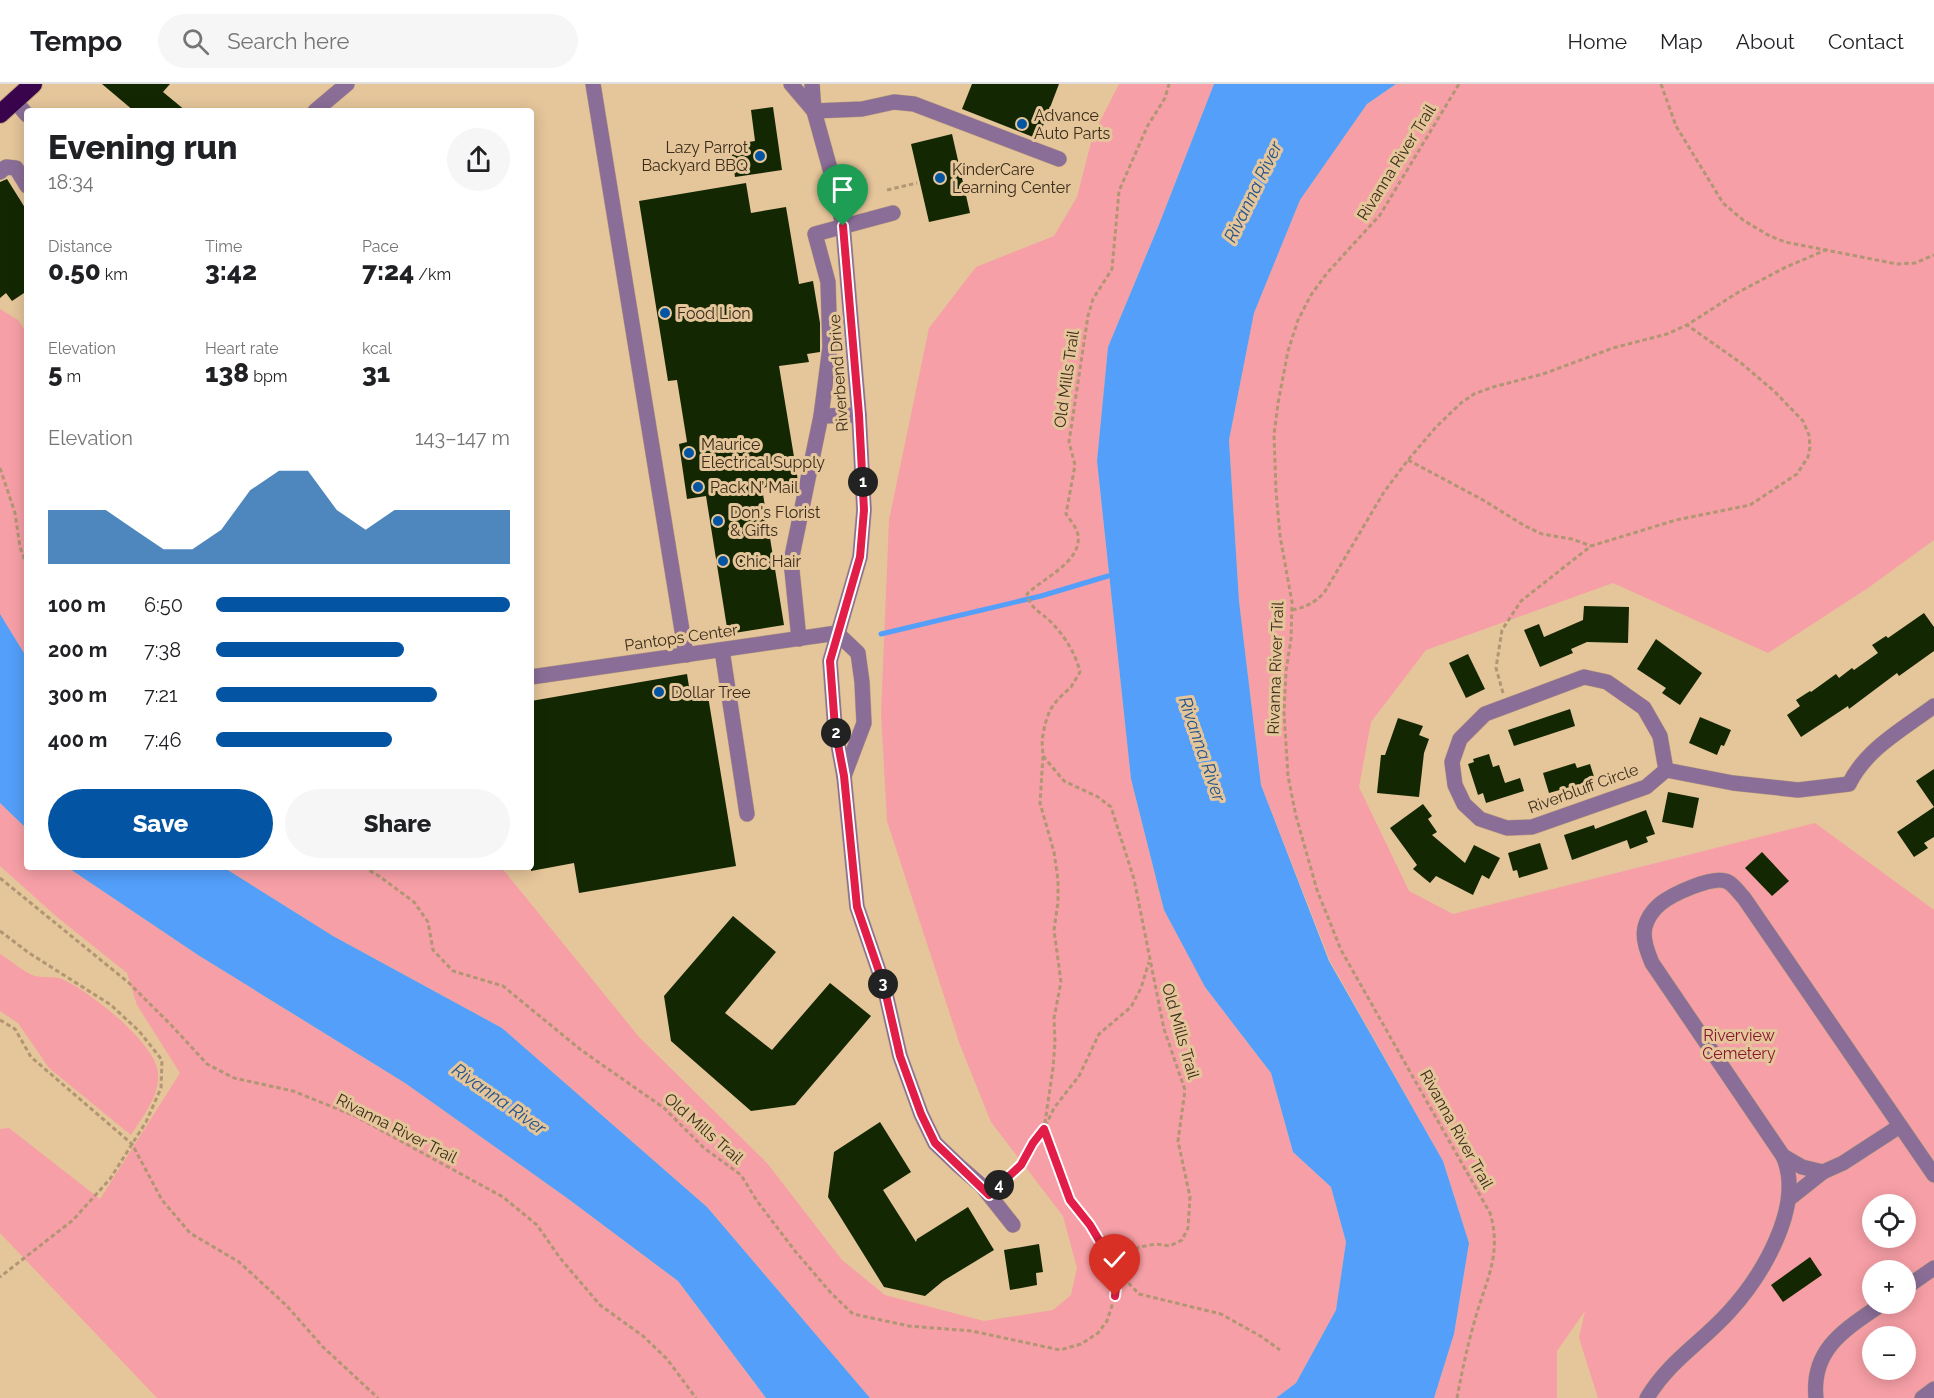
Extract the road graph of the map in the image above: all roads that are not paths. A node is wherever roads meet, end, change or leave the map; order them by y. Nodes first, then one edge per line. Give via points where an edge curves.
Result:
1 (33, 84) edge
2 (346, 84) edge
3 (593, 84) edge
4 (791, 84) edge
5 (812, 84) edge
6 (21, 108) edge
7 (318, 108) edge
8 (814, 111) junction
9 (0, 114) edge
10 (1059, 159) dead end
11 (0, 172) edge
12 (24, 181) edge
13 (892, 213) dead end
14 (843, 226) junction
15 (859, 415) junction
16 (821, 416) junction
17 (837, 633) junction
18 (799, 639) junction
19 (722, 650) junction
20 (686, 655) junction
21 (534, 677) edge
22 (1934, 706) edge
23 (1666, 770) junction
24 (844, 776) junction
25 (747, 814) dead end
26 (1900, 1126) junction
27 (1783, 1156) junction
28 (1823, 1172) junction
29 (1934, 1175) edge
30 (1789, 1199) junction
31 (1013, 1225) dead end
32 (1934, 1268) edge
33 (1916, 1280) edge
34 (1868, 1314) edge
35 (1934, 1389) edge
36 (1817, 1396) edge
37 (1647, 1398) edge
38 (1922, 1398) edge

1 - 6 highway
2 - 7 street
3 - 20 street
4 - 8 street, Riverbend Drive
5 - 8 street, Riverbend Drive
6 - 9 highway
8 - 10 street via 862,109 894,102 914,104
8 - 14 street, Riverbend Drive
11 - 12 street via 6,167 16,168
13 - 14 street
14 - 15 street, Riverbend Drive
14 - 16 street via 815,234 828,282 830,346
15 - 16 street
15 - 17 street, Riverbend Drive via 864,510 860,557
16 - 18 street via 791,561
17 - 18 street, Pantops Center
17 - 24 street, Riverbend Drive via 830,661 835,728
17 - 24 street via 858,653 862,682 864,723
18 - 19 street, Pantops Center
19 - 20 street, Pantops Center
19 - 25 street
20 - 21 street, Pantops Center
22 - 23 street via 1868,756 1849,784 1798,790
23 - 23 street, Riverbluff Circle via 1660,735 1644,708 1607,682 1584,677 1485,714 1460,739 1452,762 1455,785 1464,804 1480,819 1507,828 1532,827 1646,788
24 - 31 street, Riverbend Drive via 857,907 921,1114 935,1143 989,1195
26 - 27 street via 1744,898 1729,882 1712,880 1660,904 1645,926 1647,951
26 - 28 street
26 - 29 street
27 - 28 street via 1802,1167
27 - 30 street via 1790,1178
28 - 30 street
30 - 37 street via 1777,1235 1749,1287 1728,1313 1672,1364
32 - 33 street
34 - 36 street via 1833,1341 1821,1359
35 - 38 street

